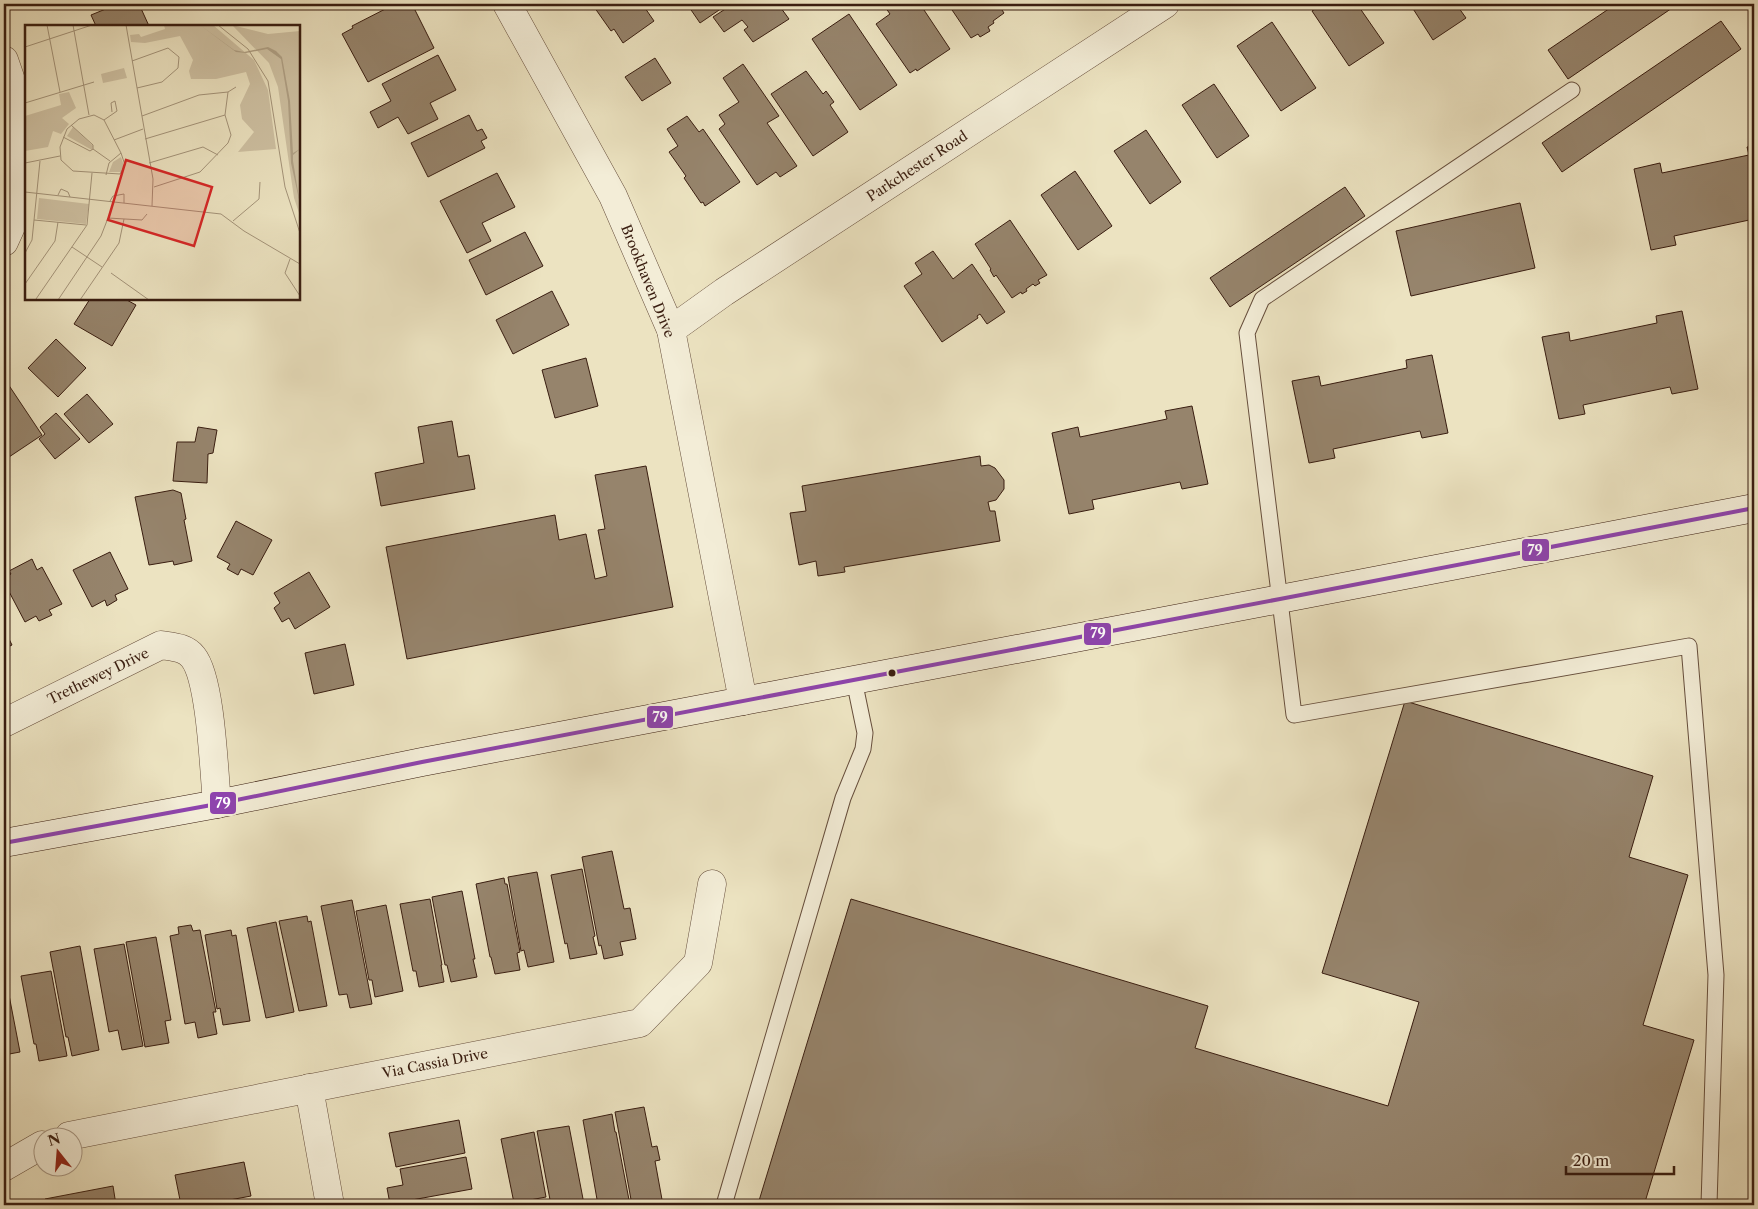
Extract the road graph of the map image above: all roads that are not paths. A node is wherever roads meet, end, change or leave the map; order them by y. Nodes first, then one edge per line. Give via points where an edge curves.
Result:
1 (507, 4) edge
2 (1166, 4) edge
3 (4, 60) edge
4 (1572, 90) dead end
5 (4, 242) edge
6 (671, 330) junction
7 (1754, 508) edge
8 (1280, 599) junction
9 (854, 680) junction
10 (743, 701) junction
11 (4, 723) edge
12 (217, 804) junction
13 (4, 843) edge
14 (712, 884) dead end
15 (309, 1088) junction
16 (82, 1133) edge
17 (32, 1151) edge
18 (4, 1167) edge
19 (330, 1205) edge
20 (724, 1205) edge
21 (1709, 1205) edge

1 - 6 street, Brookhaven Drive via 612,196
2 - 6 street, Parkchester Road via 724,292
3 - 5 street via 15,92 23,141 23,178 14,220
4 - 8 lane via 1262,299 1247,333
6 - 10 street, Brookhaven Drive
7 - 8 street
8 - 9 street
8 - 21 lane via 1294,715 1688,646 1716,975
9 - 10 street
9 - 20 lane via 865,733 864,749 843,798
10 - 12 street
11 - 12 street, Trethewey Drive via 162,645 180,648 192,656 200,671 208,706
12 - 13 street
14 - 15 street, Via Cassia Drive via 698,963 640,1023
15 - 16 street, Via Cassia Drive
15 - 19 street
17 - 18 street

